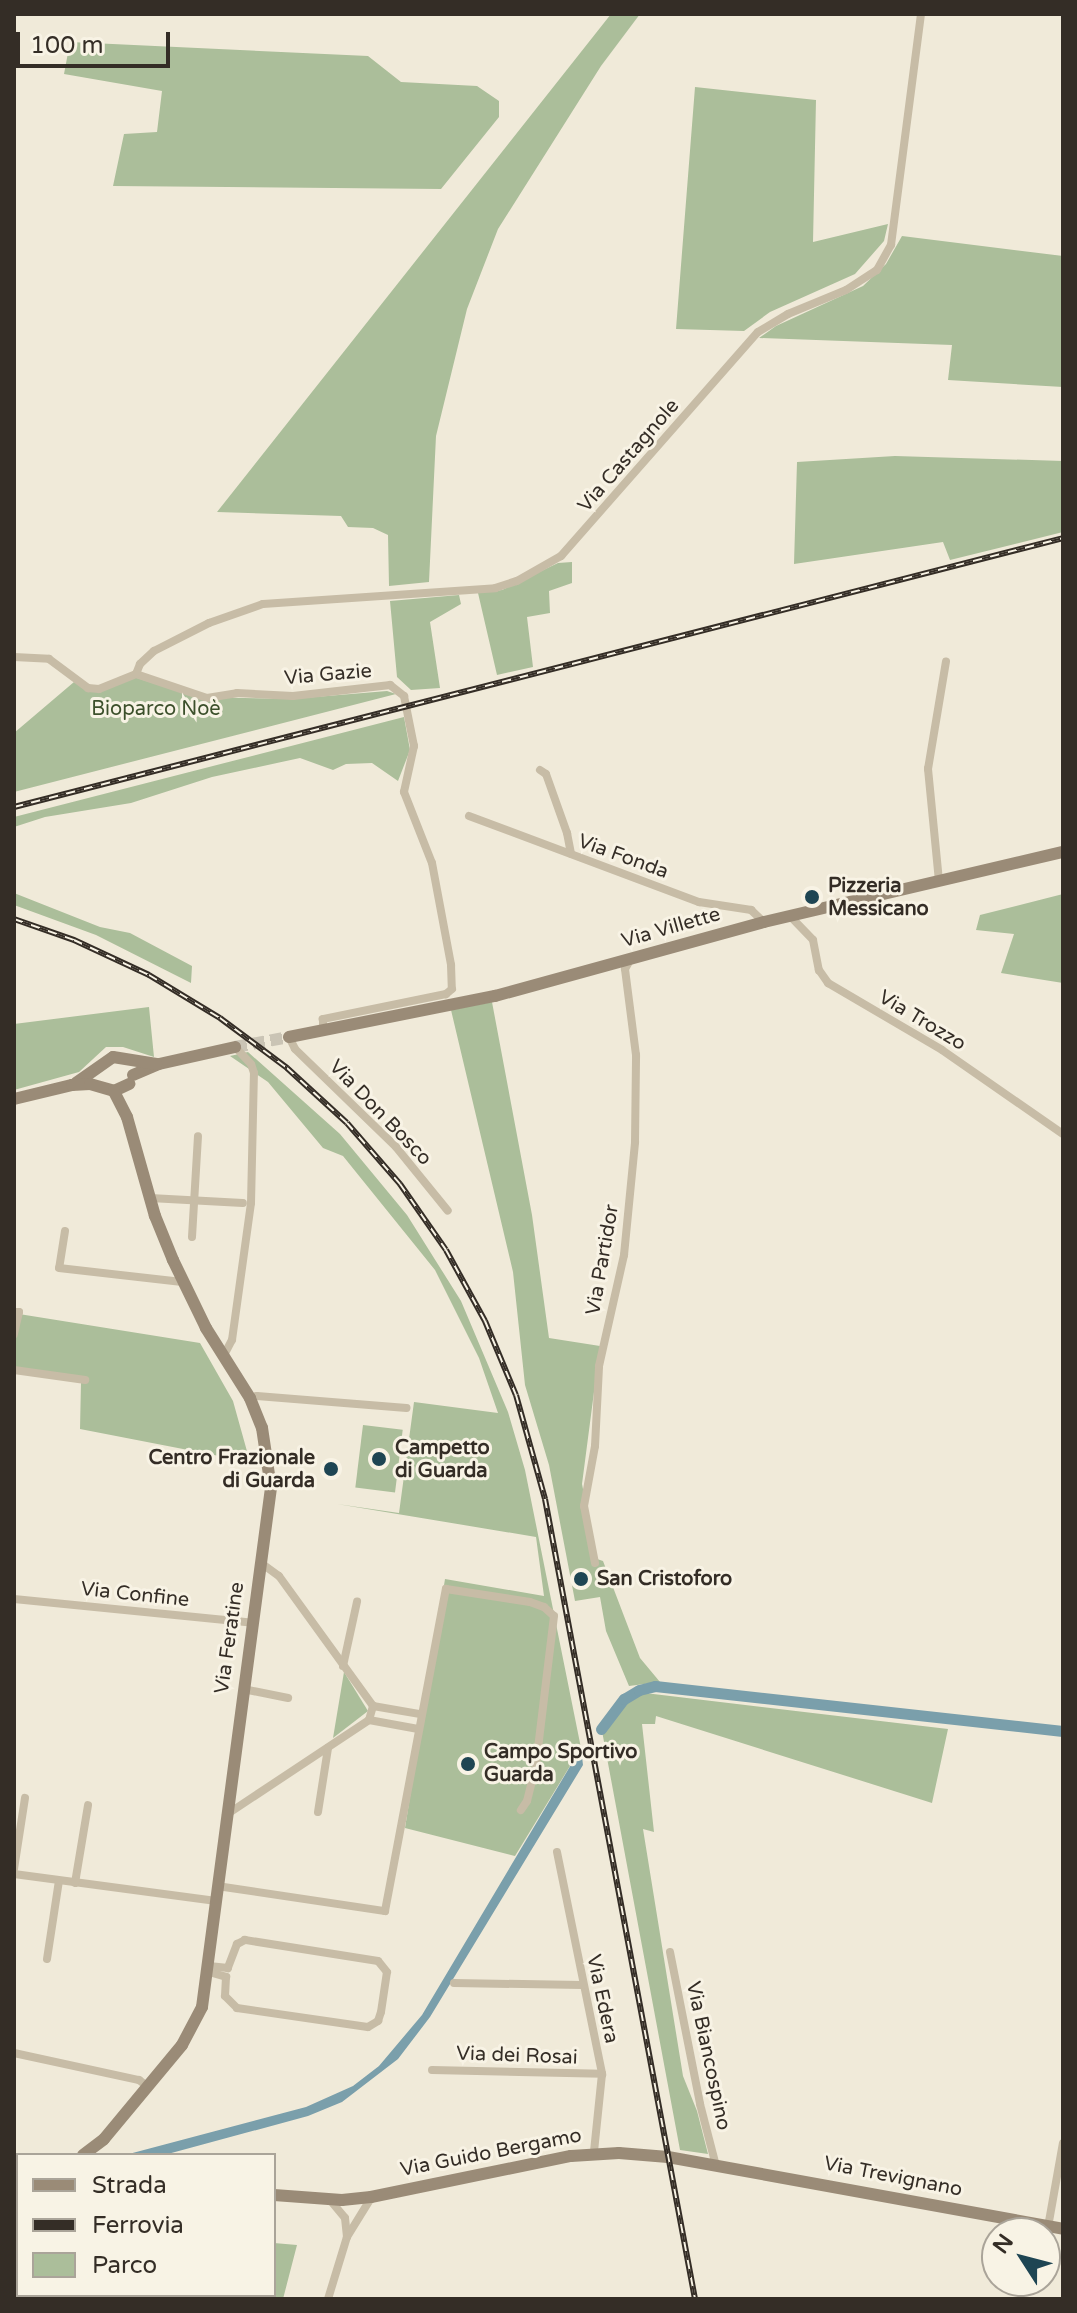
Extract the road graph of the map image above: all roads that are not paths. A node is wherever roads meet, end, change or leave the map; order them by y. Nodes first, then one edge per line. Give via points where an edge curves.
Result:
1 (921, 14) edge
2 (14, 657) edge
3 (946, 661) dead end
4 (136, 674) junction
5 (540, 770) dead end
6 (469, 816) dead end
7 (1063, 852) edge
8 (571, 854) junction
9 (939, 881) junction
10 (790, 916) junction
11 (764, 922) junction
12 (629, 962) junction
13 (323, 1029) junction
14 (289, 1037) joint
15 (235, 1047) joint
16 (124, 1059) junction
17 (102, 1064) junction
18 (159, 1064) junction
19 (131, 1079) junction
20 (72, 1085) junction
21 (110, 1089) junction
22 (14, 1099) edge
23 (127, 1117) junction
24 (1063, 1134) edge
25 (198, 1136) dead end
26 (150, 1198) junction
27 (194, 1200) junction
28 (243, 1203) dead end
29 (448, 1211) dead end
30 (65, 1231) dead end
31 (192, 1237) dead end
32 (182, 1282) junction
33 (14, 1312) edge
34 (14, 1334) edge
35 (224, 1355) junction
36 (14, 1370) edge
37 (85, 1380) dead end
38 (250, 1398) junction
39 (407, 1408) dead end
40 (261, 1563) junction
41 (595, 1563) dead end
42 (14, 1599) edge
43 (357, 1602) dead end
44 (253, 1623) junction
45 (343, 1666) junction
46 (243, 1689) junction
47 (288, 1698) dead end
48 (373, 1706) junction
49 (420, 1714) junction
50 (369, 1720) junction
51 (418, 1729) junction
52 (328, 1748) junction
53 (25, 1798) dead end
54 (88, 1805) dead end
55 (521, 1810) dead end
56 (318, 1812) dead end
57 (225, 1816) junction
58 (557, 1852) dead end
59 (14, 1872) edge
60 (59, 1881) junction
61 (75, 1883) junction
62 (217, 1886) junction
63 (216, 1901) junction
64 (670, 1952) dead end
65 (47, 1959) dead end
66 (209, 1969) junction
67 (454, 1983) dead end
68 (582, 1985) junction
69 (14, 2053) edge
70 (432, 2070) dead end
71 (602, 2074) junction
72 (147, 2086) junction
73 (1063, 2143) edge
74 (95, 2151) edge
75 (594, 2152) junction
76 (716, 2166) junction
77 (276, 2195) edge
78 (371, 2197) junction
79 (328, 2199) junction
80 (994, 2217) edge
81 (1050, 2217) edge
82 (347, 2237) junction
83 (328, 2299) edge

1 - 4 street, Via Castagnole via 891,245 877,270 758,332 561,556 495,588 263,604 154,651
2 - 4 street via 49,659 88,688 99,689
3 - 9 street via 928,769
4 - 13 street, Via Gazie via 207,698 237,693 293,696 390,685 404,696 414,746 404,792 432,863 452,989 323,1019
5 - 8 street via 546,774
6 - 8 street, Via Fonda
7 - 9 street, Via Villette
8 - 11 street, Via Fonda via 699,902 751,910
9 - 10 street, Via Villette
10 - 11 street, Via Villette
10 - 24 street, Via Trozzo via 813,940 819,970 828,983 942,1050
11 - 12 street, Via Villette
12 - 13 street, Via Villette via 495,996
12 - 41 street, Via Partidor via 625,969 636,1055 635,1142 624,1255 599,1366 595,1446 584,1506
13 - 14 street, Via Villette
14 - 29 street, Via Don Bosco via 295,1049 396,1147
15 - 18 street
15 - 35 street via 254,1073 251,1188 232,1340
16 - 17 street via 113,1057
16 - 18 street
16 - 19 street
17 - 20 street
17 - 21 street via 99,1078
18 - 19 street
19 - 21 street
19 - 23 street, Via Feratine
20 - 21 street
20 - 22 street
21 - 23 street, Via Feratine
23 - 26 street, Via Feratine
25 - 27 street
26 - 27 street
26 - 32 street, Via Feratine
27 - 28 street
27 - 31 street
30 - 32 street via 59,1268
32 - 35 street, Via Feratine
33 - 34 street via 19,1312
35 - 38 street, Via Feratine
36 - 37 street
38 - 39 street
38 - 40 street, Via Feratine via 271,1474
40 - 44 street, Via Feratine
40 - 45 street via 279,1576
42 - 44 street, Via Confine
43 - 45 street
44 - 46 street, Via Feratine
45 - 48 street
46 - 47 street
46 - 57 street, Via Feratine
48 - 49 street
48 - 50 street
49 - 51 street
49 - 55 street via 446,1589 530,1602 550,1611 553,1633 536,1765
50 - 51 street
50 - 52 street
51 - 62 street via 385,1911
52 - 56 street
52 - 57 street
53 - 59 street
54 - 61 street
57 - 62 street, Via Feratine
58 - 68 street, Via Edera
59 - 60 street
60 - 61 street
60 - 65 street
61 - 63 street
62 - 63 street, Via Feratine
63 - 66 street, Via Feratine
64 - 76 street, Via Biancospino
66 - 66 street via 226,1977 227,2001 237,2008 368,2027 378,2021 387,1972 378,1961 245,1940 237,1944 228,1968
66 - 72 street, Via Feratine via 196,2022
67 - 68 street
68 - 71 street, Via Edera
69 - 72 street
70 - 71 street, Via dei Rosai
71 - 75 street, Via Edera
72 - 74 street, Via Feratine
73 - 81 street
75 - 76 street, Via Guido Bergamo
75 - 78 street, Via Guido Bergamo
76 - 80 street, Via Trevignano
77 - 79 street, Via Guido Bergamo
78 - 79 street, Via Guido Bergamo
78 - 82 street
79 - 82 street via 345,2218
82 - 83 street

